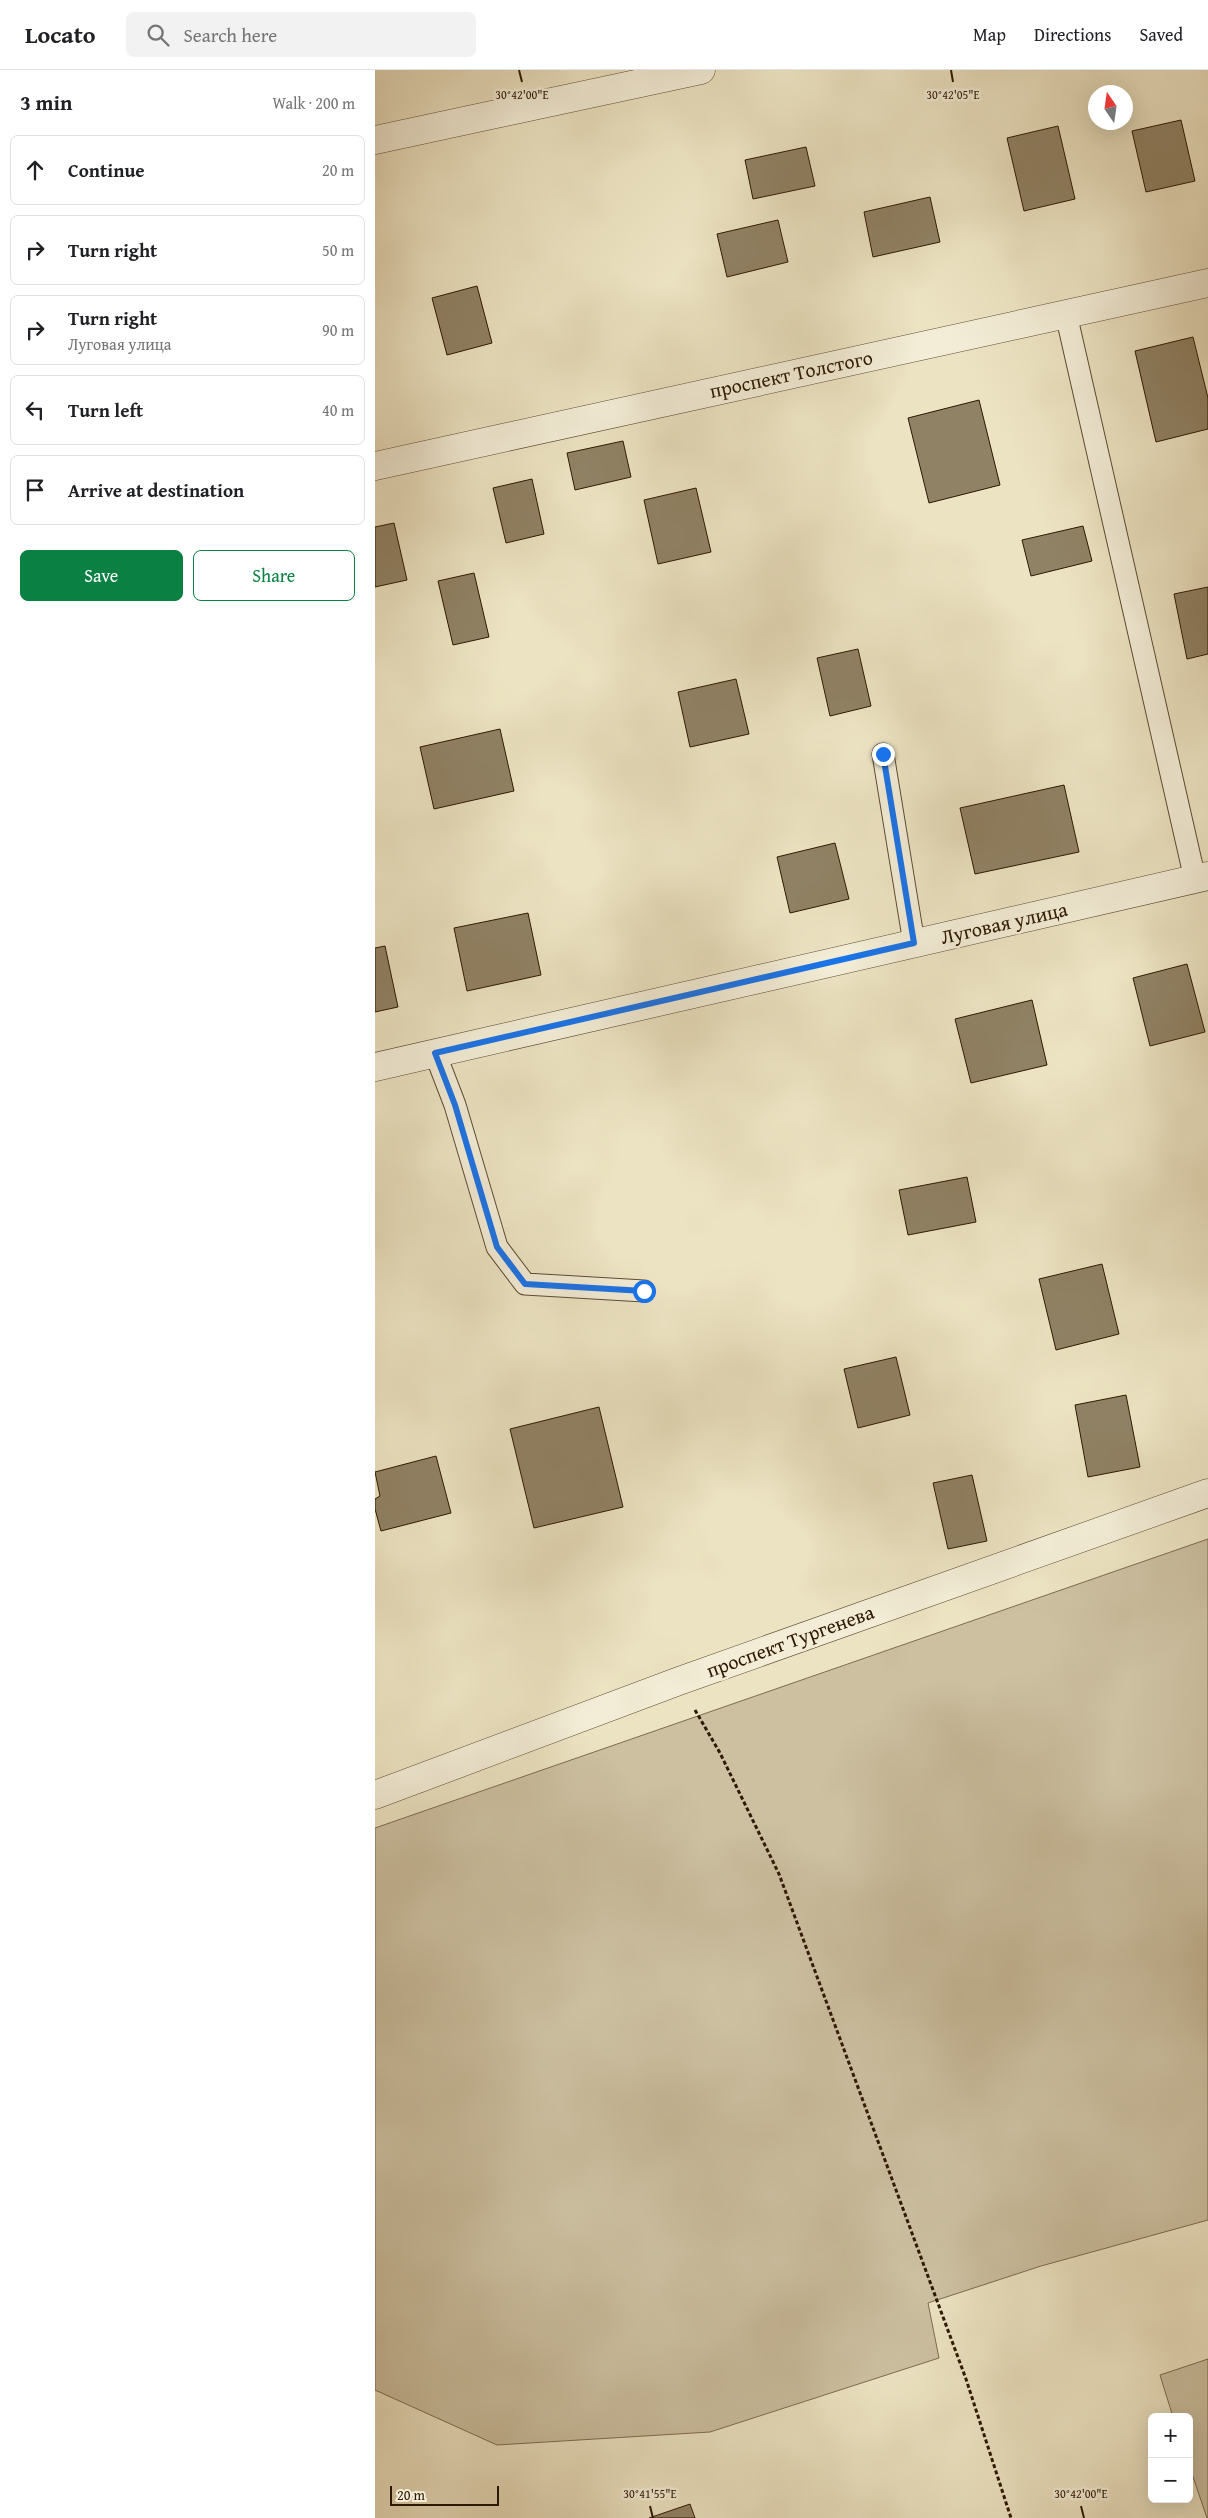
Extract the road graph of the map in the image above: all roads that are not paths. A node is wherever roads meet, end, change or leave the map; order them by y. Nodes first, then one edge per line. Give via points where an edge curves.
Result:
1 (701, 70) edge
2 (375, 140) edge
3 (1208, 283) edge
4 (1066, 314) junction
5 (375, 466) edge
6 (883, 754) dead end
7 (1201, 878) edge
8 (914, 943) junction
9 (435, 1053) junction
10 (375, 1067) edge
11 (644, 1291) dead end
12 (1208, 1494) edge
13 (375, 1795) edge

1 - 2 street
3 - 4 street, проспект Толстого
4 - 5 street, проспект Толстого
4 - 7 lane
6 - 8 lane
7 - 8 street, Луговая улица
8 - 9 street, Луговая улица
9 - 10 street, Луговая улица
9 - 11 lane via 455,1105 497,1247 525,1284
12 - 13 street, проспект Тургенева via 679,1681

